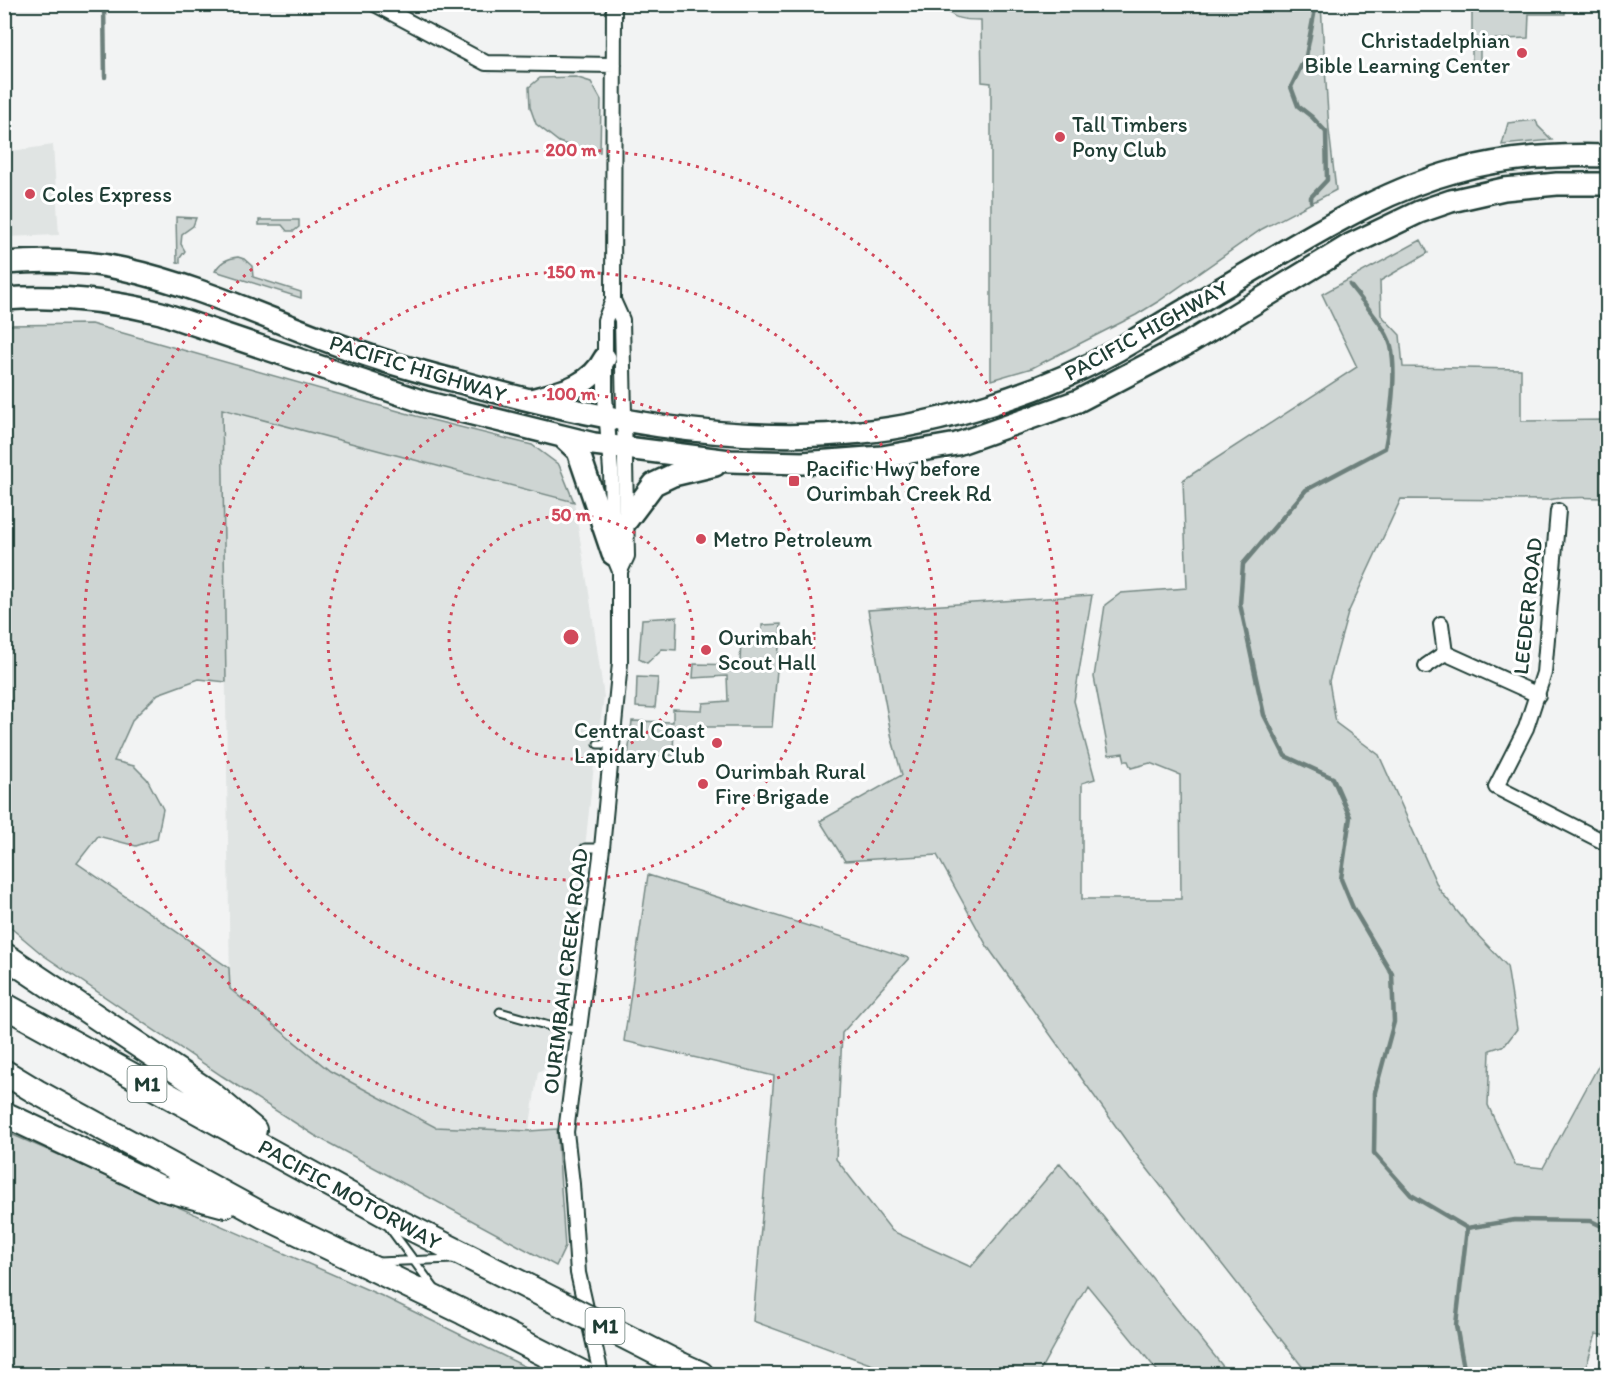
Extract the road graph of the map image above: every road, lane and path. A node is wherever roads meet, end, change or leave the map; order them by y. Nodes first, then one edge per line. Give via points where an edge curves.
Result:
1 (375, 4) edge
2 (614, 4) edge
3 (388, 8) edge
4 (614, 65) junction
5 (1608, 156) edge
6 (1608, 184) edge
7 (4, 263) edge
8 (4, 298) edge
9 (613, 300) junction
10 (605, 358) junction
11 (528, 400) junction
12 (616, 419) junction
13 (563, 437) junction
14 (617, 448) junction
15 (730, 461) junction
16 (1558, 511) dead end
17 (627, 520) junction
18 (617, 563) junction
19 (1441, 624) dead end
20 (1444, 653) junction
21 (1426, 666) dead end
22 (1538, 694) junction
23 (597, 744) dead end
24 (612, 744) junction
25 (1608, 844) edge
26 (585, 848) dead end
27 (602, 848) junction
28 (4, 955) edge
29 (4, 1005) edge
30 (500, 1012) dead end
31 (578, 1029) junction
32 (4, 1072) edge
33 (4, 1114) edge
34 (290, 1161) junction
35 (377, 1210) junction
36 (264, 1216) junction
37 (469, 1258) junction
38 (414, 1260) junction
39 (360, 1262) junction
40 (445, 1304) junction
41 (691, 1370) edge
42 (584, 1374) edge
43 (601, 1374) edge

1 - 3 street
2 - 4 street
3 - 4 street via 486,63
4 - 9 street
5 - 12 main road, PACIFIC HIGHWAY via 1525,157 1456,171 1414,185 1309,237 1111,354 1026,393 925,422 863,432 773,436
6 - 15 main road, PACIFIC HIGHWAY via 1504,189 1419,212 1350,245 1187,344 1078,401 957,444 882,457 802,464
7 - 11 main road, PACIFIC HIGHWAY via 72,262 121,268 190,289 378,359
8 - 13 main road, PACIFIC HIGHWAY via 62,297 120,303 161,313 424,402
9 - 10 street via 605,320
9 - 12 street via 622,320
10 - 11 main road via 585,382 567,391
10 - 12 street via 605,397
11 - 12 main road, PACIFIC HIGHWAY
12 - 14 street, OURIMBAH CREEK ROAD
13 - 14 main road, PACIFIC HIGHWAY
13 - 18 main road via 578,451
14 - 15 main road, PACIFIC HIGHWAY
14 - 17 street, OURIMBAH CREEK ROAD
14 - 18 street, OURIMBAH CREEK ROAD
15 - 17 main road via 673,475 654,484
16 - 22 street, LEEDER ROAD via 1544,673
17 - 18 street, OURIMBAH CREEK ROAD via 627,556
18 - 24 street, OURIMBAH CREEK ROAD via 620,663
19 - 20 street
20 - 21 street
20 - 22 street
22 - 25 street, LEEDER ROAD via 1526,728 1496,787
23 - 24 lane
24 - 27 street, OURIMBAH CREEK ROAD
26 - 27 lane
27 - 31 street, OURIMBAH CREEK ROAD
28 - 34 highway via 210,1093
29 - 34 highway, PACIFIC MOTORWAY / M1
30 - 31 lane via 549,1026
31 - 43 street, OURIMBAH CREEK ROAD via 566,1132 578,1273
32 - 36 highway, M1
33 - 36 highway via 161,1188
34 - 35 highway, PACIFIC MOTORWAY / M1
35 - 37 highway, PACIFIC MOTORWAY / M1
35 - 38 lane
36 - 39 highway, M1
37 - 38 lane
37 - 41 highway, PACIFIC MOTORWAY / M1, bridge
38 - 39 lane
38 - 40 lane
39 - 40 highway, M1
40 - 42 highway, M1

